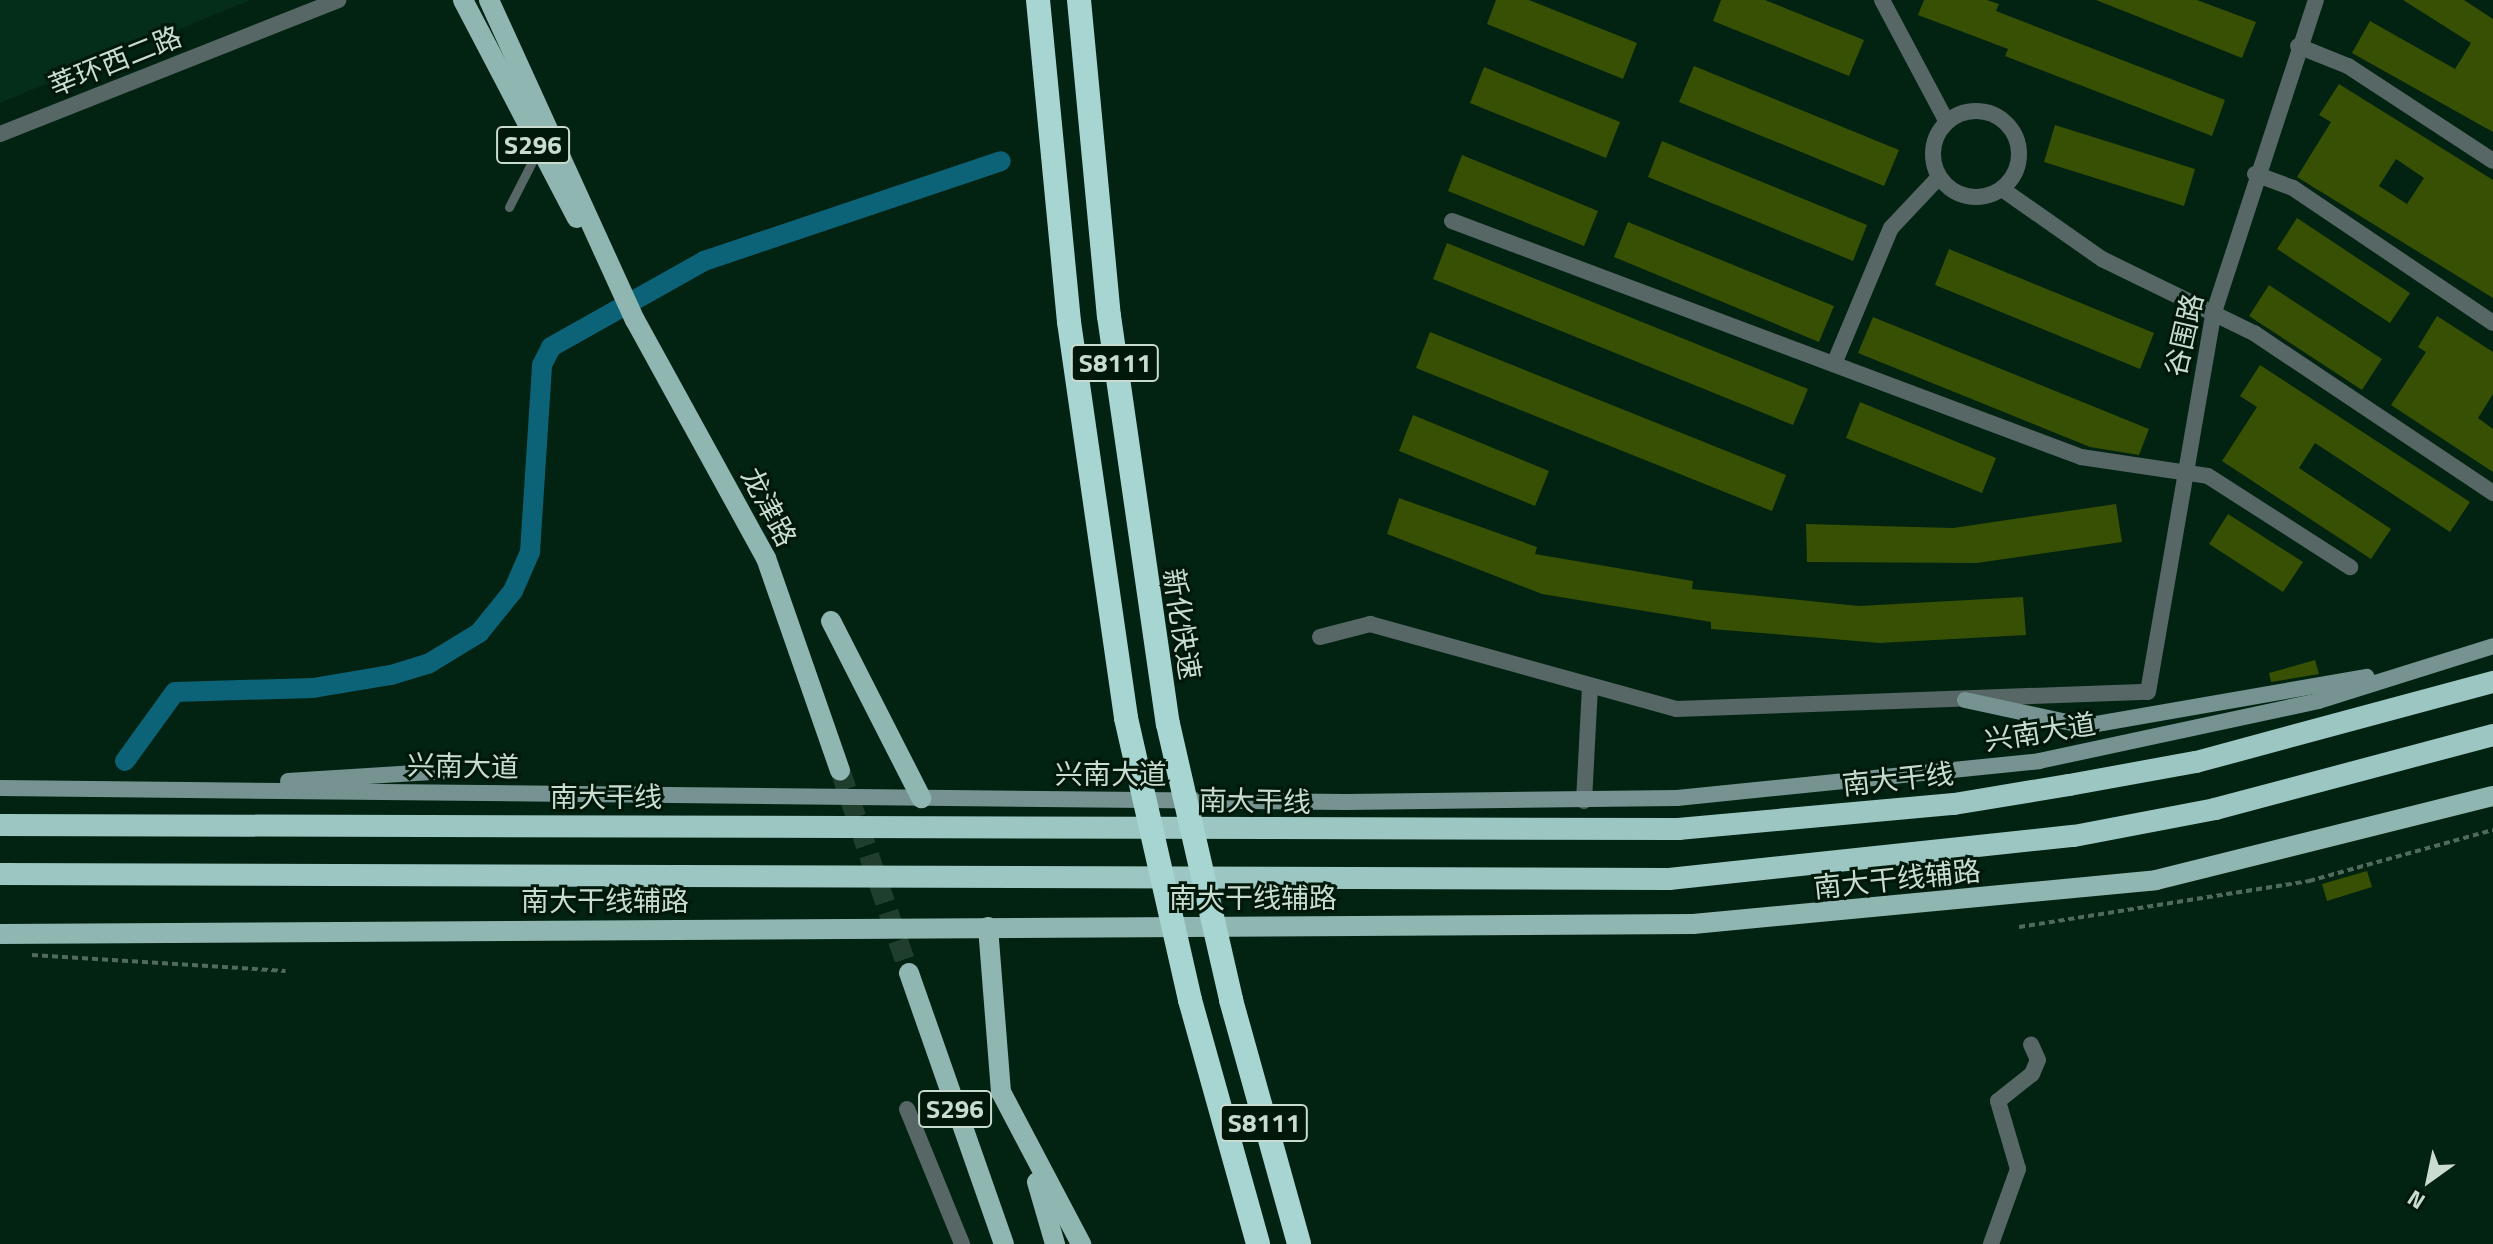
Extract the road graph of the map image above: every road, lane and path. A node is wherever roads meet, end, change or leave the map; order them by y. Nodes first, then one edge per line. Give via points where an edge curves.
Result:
1 (338, 0) edge
2 (463, 0) edge
3 (489, 0) edge
4 (1038, 0) edge
5 (1079, 0) edge
6 (1882, 0) edge
7 (2316, 0) edge
8 (2298, 46) junction
9 (1947, 122) junction
10 (0, 134) edge
11 (537, 152) junction
12 (2493, 161) edge
13 (2255, 174) junction
14 (1939, 177) junction
15 (2002, 189) junction
16 (509, 207) dead end
17 (1452, 221) dead end
18 (617, 283) junction
19 (2213, 315) junction
20 (2493, 323) edge
21 (1834, 364) junction
22 (2182, 471) junction
23 (2493, 493) edge
24 (2350, 567) dead end
25 (831, 621) dead end
26 (1320, 637) dead end
27 (2493, 646) edge
28 (2474, 653) junction
29 (2493, 682) edge
30 (1590, 687) junction
31 (1965, 700) junction
32 (2493, 735) edge
33 (840, 770) tunnel mouth
34 (448, 771) dead end
35 (0, 788) edge
36 (142, 789) junction
37 (2493, 796) edge
38 (921, 798) junction
39 (1584, 801) junction
40 (0, 825) edge
41 (2493, 830) edge
42 (0, 874) edge
43 (988, 927) junction
44 (2019, 927) dead end
45 (0, 934) edge
46 (15, 955) dead end
47 (285, 971) dead end
48 (909, 973) tunnel mouth
49 (2031, 1044) dead end
50 (907, 1109) dead end
51 (1029, 1155) junction
52 (962, 1244) edge
53 (1004, 1244) edge
54 (1055, 1244) edge
55 (1081, 1244) edge
56 (1258, 1244) edge
57 (1299, 1244) edge
58 (1991, 1244) edge

1 - 10 street, 莘环西二路
2 - 11 main road, 龙津路 / S296
3 - 18 main road, 龙津路 / S296
4 - 56 highway, S8111, bridge via 1069,322 1126,718 1190,1000
5 - 57 highway, 新化快速 / S8111, bridge via 1109,316 1168,724 1231,1000
6 - 9 street
7 - 8 street, 谷围路
8 - 12 street via 2348,66
8 - 13 street, 谷围路
9 - 14 street via 1934,146
9 - 15 street via 1972,111 2009,125 2018,165
11 - 16 lane
11 - 18 main road, 龙津路 / S296
13 - 19 street, 谷围路
13 - 20 street via 2293,188
14 - 15 street via 1974,197
14 - 21 street via 1891,228
15 - 19 street via 2102,259
17 - 21 street
18 - 33 main road, 龙津路 / S296 via 766,558
19 - 22 street, 谷围路
19 - 23 street via 2254,333
21 - 22 street via 2081,457
22 - 24 street via 2226,483
22 - 31 street, 谷围路 via 2148,692
25 - 38 main road
26 - 30 street via 1370,624
27 - 28 main road, 兴南大道
28 - 31 main road via 2252,703 2085,726
28 - 39 main road, 兴南大道 via 2318,701 2039,761 1806,788
29 - 40 highway, 南大干线 via 2196,762 2069,785 1954,804 1678,829
30 - 31 street via 1676,709 1720,711
30 - 39 street
32 - 42 highway via 2215,809 2074,836 1669,879
34 - 36 main road
35 - 36 main road, 兴南大道
36 - 38 main road, 兴南大道
37 - 43 main road, 南大干线辅路 via 2156,880 1777,919 1562,927
38 - 39 main road, 兴南大道
41 - 44 path via 2309,881 2262,882
43 - 45 main road, 南大干线辅路
43 - 51 main road via 996,1069
46 - 47 path
48 - 53 main road, S296
49 - 58 street via 2038,1060 2032,1074 1998,1101 2018,1169
50 - 52 street
51 - 54 main road
51 - 55 main road

